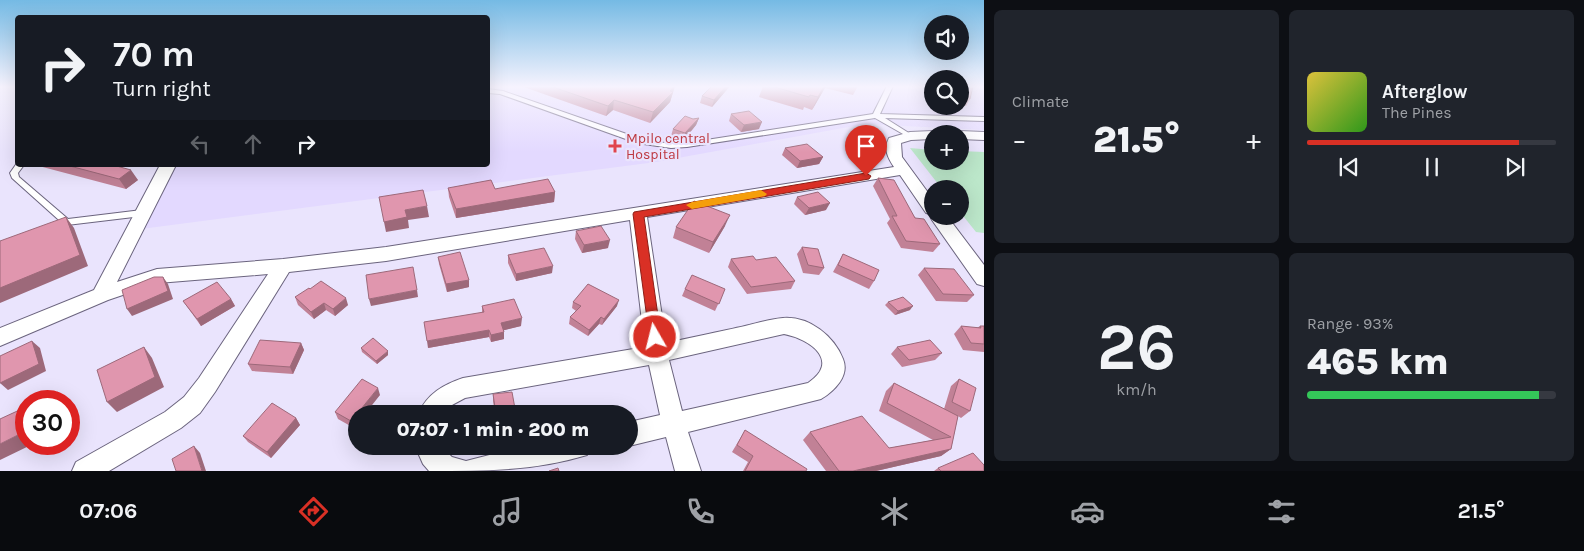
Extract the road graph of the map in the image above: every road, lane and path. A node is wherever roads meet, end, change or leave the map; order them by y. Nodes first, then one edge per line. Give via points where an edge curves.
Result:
1 (550, 108) edge
2 (880, 108) edge
3 (876, 116) junction
4 (984, 118) edge
5 (924, 135) edge
6 (969, 135) edge
7 (910, 136) junction
8 (984, 136) edge
9 (18, 167) edge
10 (167, 167) edge
11 (903, 170) junction
12 (924, 199) edge
13 (142, 213) junction
14 (638, 214) junction
15 (66, 222) junction
16 (945, 225) edge
17 (50, 229) edge
18 (283, 266) junction
19 (984, 279) edge
20 (101, 295) junction
21 (0, 337) edge
22 (657, 354) junction
23 (435, 405) edge
24 (674, 424) junction
25 (638, 432) edge
26 (432, 455) edge
27 (540, 455) edge
28 (85, 471) edge
29 (459, 471) edge
30 (472, 471) edge
31 (688, 471) edge

1 - 3 lane via 626,137 671,146
2 - 3 lane
3 - 4 lane
3 - 7 lane
5 - 7 street
6 - 8 street
7 - 11 street via 894,141 895,158
9 - 15 lane via 14,173 16,178
10 - 13 street
11 - 12 street
11 - 14 street
13 - 15 lane
13 - 20 street
14 - 18 street via 377,255
14 - 22 street
15 - 17 lane
16 - 19 street
18 - 20 street via 163,275
18 - 28 street via 192,405 173,420
20 - 21 street
22 - 23 street via 463,388 445,396
22 - 24 street
22 - 24 street via 794,326 818,338 834,362 832,375 825,386 813,392
24 - 25 street
24 - 31 street
26 - 29 street via 440,464
27 - 30 street

